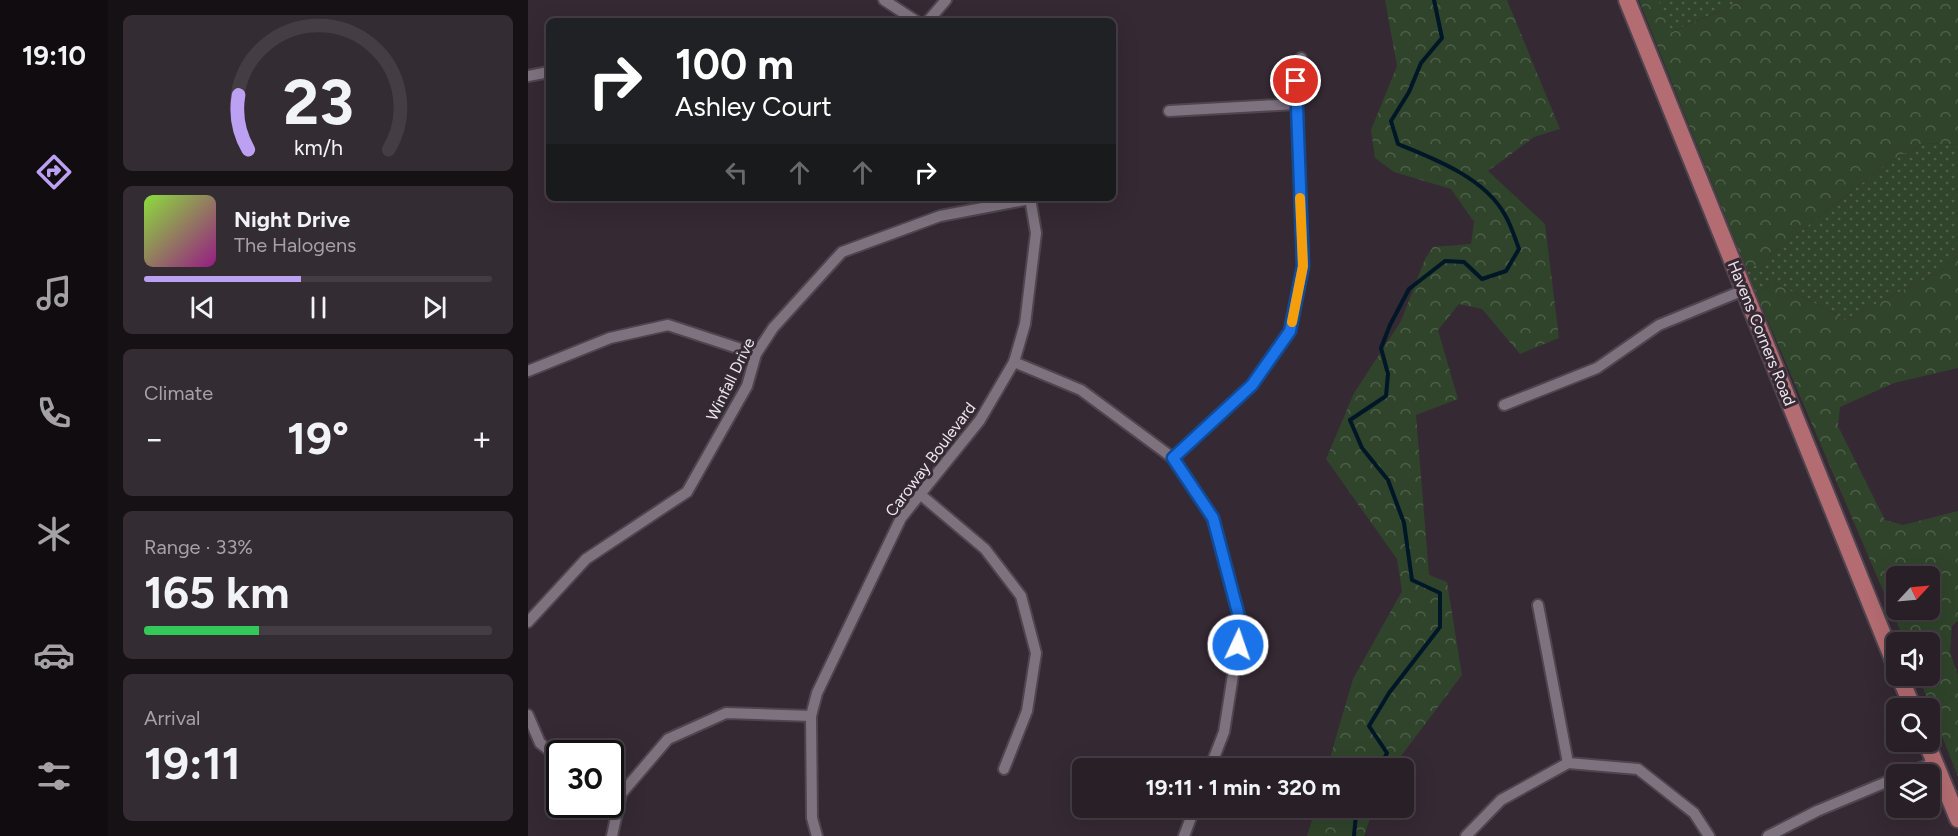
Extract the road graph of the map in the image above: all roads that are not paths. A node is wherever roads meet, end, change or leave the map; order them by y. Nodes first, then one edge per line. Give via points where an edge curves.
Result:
1 (884, 0) edge
2 (946, 0) edge
3 (1627, 0) edge
4 (911, 18) edge
5 (931, 18) edge
6 (1301, 58) dead end
7 (546, 73) edge
8 (528, 76) edge
9 (1297, 104) junction
10 (1169, 111) dead end
11 (1015, 201) edge
12 (1031, 201) edge
13 (1744, 290) junction
14 (756, 354) junction
15 (1014, 362) junction
16 (528, 371) edge
17 (1504, 405) dead end
18 (1173, 458) junction
19 (921, 495) junction
20 (1538, 605) dead end
21 (528, 622) edge
22 (1886, 642) edge
23 (528, 716) edge
24 (812, 716) junction
25 (546, 748) edge
26 (1931, 752) edge
27 (1214, 758) edge
28 (1935, 762) junction
29 (1568, 763) junction
30 (1930, 764) edge
31 (1005, 769) dead end
32 (1886, 782) edge
33 (624, 791) edge
34 (616, 818) edge
35 (1191, 818) edge
36 (1958, 819) edge
37 (612, 836) edge
38 (817, 836) edge
39 (1184, 836) edge
40 (1466, 836) edge
41 (1709, 836) edge
42 (1768, 836) edge

1 - 4 street
2 - 5 street
3 - 13 main road, Havens Corners Road
6 - 9 street
7 - 8 street
9 - 10 street
9 - 18 street via 1303,266 1290,331 1252,385
11 - 14 street, Winfall Drive via 940,216 842,252 773,328
12 - 15 street, Caroway Boulevard via 1036,233 1025,324
13 - 17 street via 1659,325 1597,368
13 - 22 main road, Havens Corners Road
14 - 16 street via 668,325 610,338
14 - 21 street, Winfall Drive via 747,387 687,492 586,559
15 - 18 street via 1081,390
15 - 19 street, Caroway Boulevard via 980,420
18 - 27 street via 1213,518 1241,624 1224,732
19 - 24 street, Caroway Boulevard via 901,518 817,693
19 - 31 street via 985,549 1021,596 1036,653 1027,711
20 - 29 street
23 - 25 street
24 - 33 street via 726,713 668,739
24 - 38 street, Caroway Boulevard via 812,818
26 - 28 main road
28 - 30 street
28 - 36 main road
29 - 40 street via 1501,800
29 - 41 street via 1638,769 1694,813
32 - 42 street
34 - 37 street
35 - 39 street

